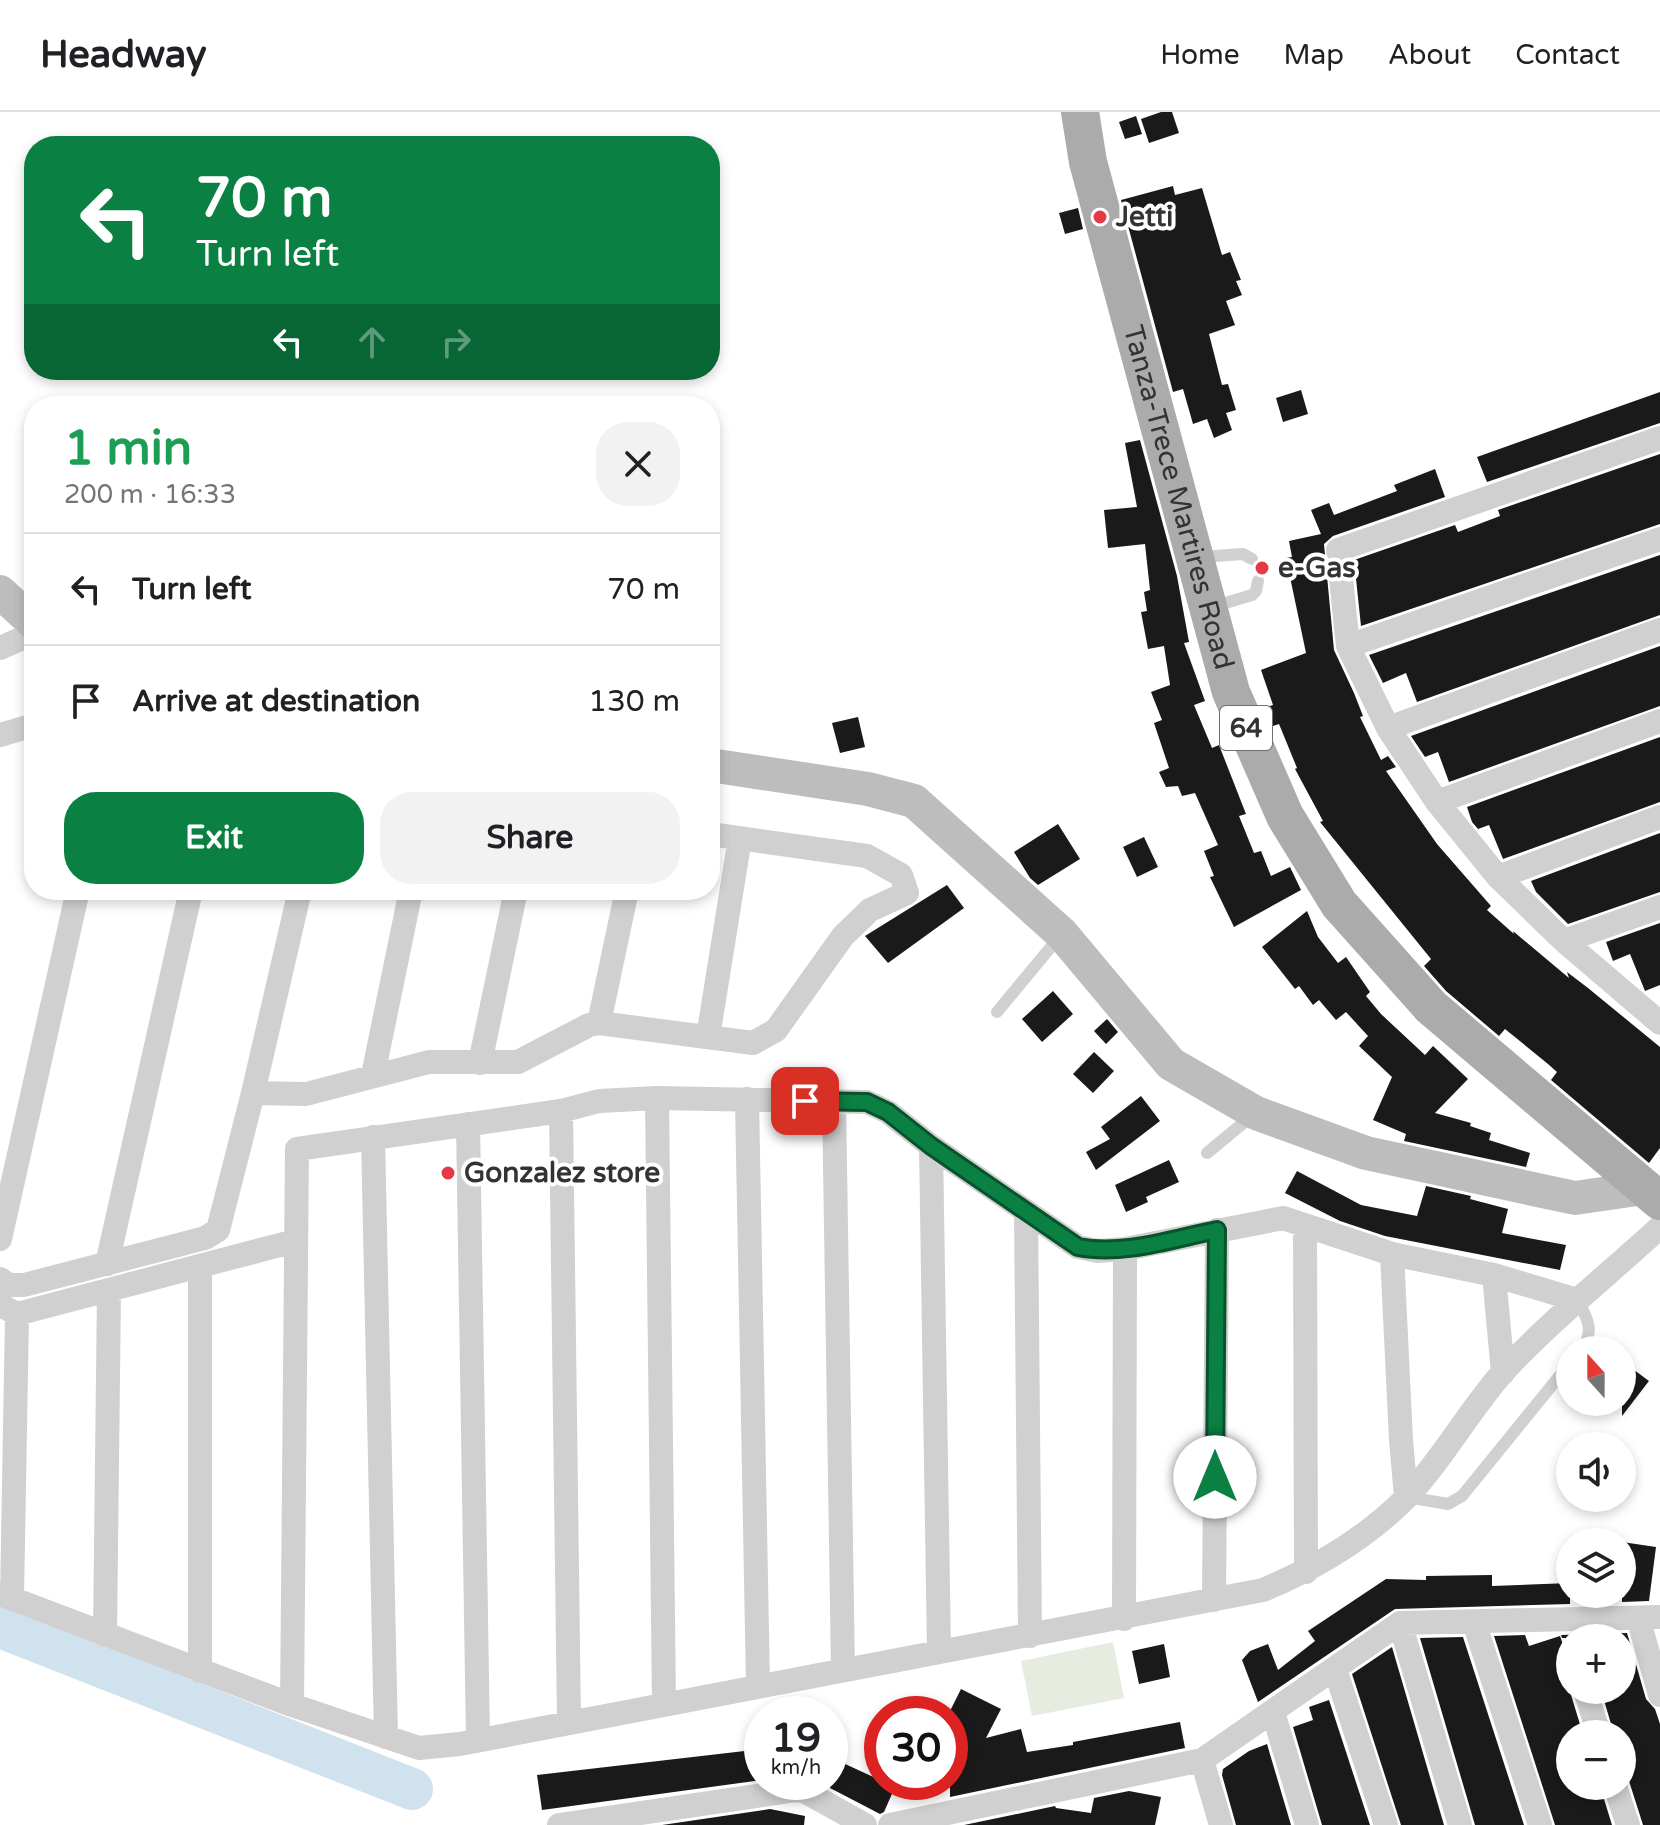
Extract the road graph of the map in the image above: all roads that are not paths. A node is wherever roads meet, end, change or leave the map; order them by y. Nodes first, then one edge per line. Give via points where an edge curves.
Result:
1 (1080, 112) edge
2 (1660, 438) edge
3 (1660, 539) edge
4 (1196, 558) junction
5 (1252, 559) dead end
6 (1258, 581) dead end
7 (0, 592) edge
8 (1209, 608) junction
9 (24, 614) edge
10 (1660, 630) edge
11 (24, 637) edge
12 (1348, 646) junction
13 (0, 648) edge
14 (1660, 721) edge
15 (24, 728) edge
16 (1388, 728) junction
17 (0, 735) edge
18 (720, 767) edge
19 (1437, 802) junction
20 (1660, 817) edge
21 (720, 835) edge
22 (740, 838) junction
23 (1498, 877) junction
24 (76, 900) edge
25 (189, 900) edge
26 (298, 900) edge
27 (409, 900) edge
28 (514, 900) edge
29 (625, 900) edge
30 (1660, 907) edge
31 (1062, 934) junction
32 (1564, 941) junction
33 (1651, 1003) edge
34 (997, 1012) dead end
35 (599, 1023) junction
36 (1660, 1023) edge
37 (708, 1037) junction
38 (480, 1063) junction
39 (373, 1075) junction
40 (253, 1093) junction
41 (657, 1098) junction
42 (747, 1099) junction
43 (834, 1101) junction
44 (561, 1111) junction
45 (1256, 1113) junction
46 (468, 1124) junction
47 (373, 1137) junction
48 (931, 1146) junction
49 (1207, 1153) dead end
50 (1652, 1195) edge
51 (1026, 1211) junction
52 (1305, 1227) junction
53 (1660, 1227) edge
54 (1217, 1230) junction
55 (0, 1239) edge
56 (295, 1241) junction
57 (1125, 1249) junction
58 (1392, 1254) junction
59 (107, 1264) junction
60 (200, 1266) junction
61 (1494, 1275) junction
62 (0, 1279) edge
63 (109, 1290) junction
64 (1577, 1300) junction
65 (8, 1310) edge
66 (1589, 1336) edge
67 (1503, 1373) junction
68 (1556, 1380) edge
69 (1406, 1497) junction
70 (1306, 1572) junction
71 (6, 1597) edge
72 (1214, 1600) junction
73 (1649, 1617) edge
74 (1124, 1619) junction
75 (1474, 1622) junction
76 (1400, 1623) junction
77 (1608, 1624) edge
78 (1556, 1630) edge
79 (105, 1635) junction
80 (1030, 1636) junction
81 (939, 1652) junction
82 (1335, 1669) junction
83 (843, 1670) junction
84 (200, 1671) junction
85 (758, 1685) junction
86 (1660, 1695) edge
87 (664, 1704) junction
88 (292, 1705) junction
89 (1273, 1712) junction
90 (569, 1722) junction
91 (386, 1737) junction
92 (478, 1740) junction
93 (1202, 1760) junction
94 (1620, 1800) edge
95 (559, 1825) edge
96 (865, 1825) edge
97 (890, 1825) edge
98 (1221, 1825) edge
99 (1307, 1825) edge
100 (1386, 1825) edge
101 (1460, 1825) edge
102 (1540, 1825) edge
103 (1628, 1825) edge

1 - 4 main road, Tanza-Trece Martires Road / 64 via 1088,162
2 - 12 street via 1338,550
3 - 12 street
4 - 5 lane via 1243,554
4 - 8 main road, Tanza-Trece Martires Road / 64
6 - 8 lane via 1252,595
7 - 9 street
8 - 50 main road, Tanza-Trece Martires Road / 64 via 1231,692 1285,816 1339,904 1431,1007
10 - 16 street
11 - 13 street
12 - 16 street
14 - 19 street
15 - 17 street
16 - 19 street
18 - 31 street via 914,801
19 - 23 street
20 - 23 street
21 - 22 street
22 - 37 street
22 - 37 street via 867,856 901,875 907,893 870,910 843,936 776,1030 753,1043
23 - 32 street
24 - 55 street
25 - 59 street
26 - 40 street
27 - 39 street
28 - 38 street
29 - 35 street
30 - 32 street
31 - 34 lane
31 - 45 street via 1171,1064
32 - 33 street
33 - 36 street
35 - 37 street
35 - 38 street via 518,1062
38 - 39 street via 429,1062
39 - 40 street via 306,1094
40 - 59 street via 218,1230
41 - 42 street
41 - 44 street via 599,1101
41 - 87 street
42 - 43 street
42 - 85 street
43 - 48 street via 867,1102
43 - 83 street
44 - 46 street
44 - 90 street
45 - 49 lane
45 - 50 street via 1366,1153 1575,1198
46 - 47 street
46 - 92 street
47 - 56 street via 297,1149
47 - 91 street
48 - 51 street
48 - 81 street
51 - 57 street via 1078,1247
51 - 80 street
52 - 54 street via 1271,1218
52 - 58 street
52 - 70 street
53 - 64 street
54 - 57 street
54 - 72 street
56 - 60 street
56 - 88 street
57 - 74 street
58 - 61 street
58 - 69 street
59 - 62 street via 24,1285
60 - 63 street
60 - 84 street
61 - 64 street
61 - 67 street
63 - 65 street
63 - 79 street
64 - 66 lane via 1589,1320
64 - 67 street
65 - 71 street
67 - 69 street
68 - 69 lane via 1462,1496 1448,1504
69 - 70 street via 1355,1542
70 - 72 street via 1263,1590
71 - 79 street
72 - 74 street
73 - 77 street
73 - 86 street
74 - 80 street
75 - 76 street
75 - 78 street
75 - 102 street
76 - 82 street
76 - 101 street
79 - 84 street
80 - 81 street
81 - 83 street
82 - 89 street
82 - 100 street
83 - 85 street
84 - 88 street
85 - 87 street
87 - 90 street
88 - 91 street
89 - 93 street
89 - 99 street
90 - 92 street
91 - 92 street via 419,1748
93 - 97 street
93 - 98 street
94 - 103 street
95 - 96 street via 797,1790

